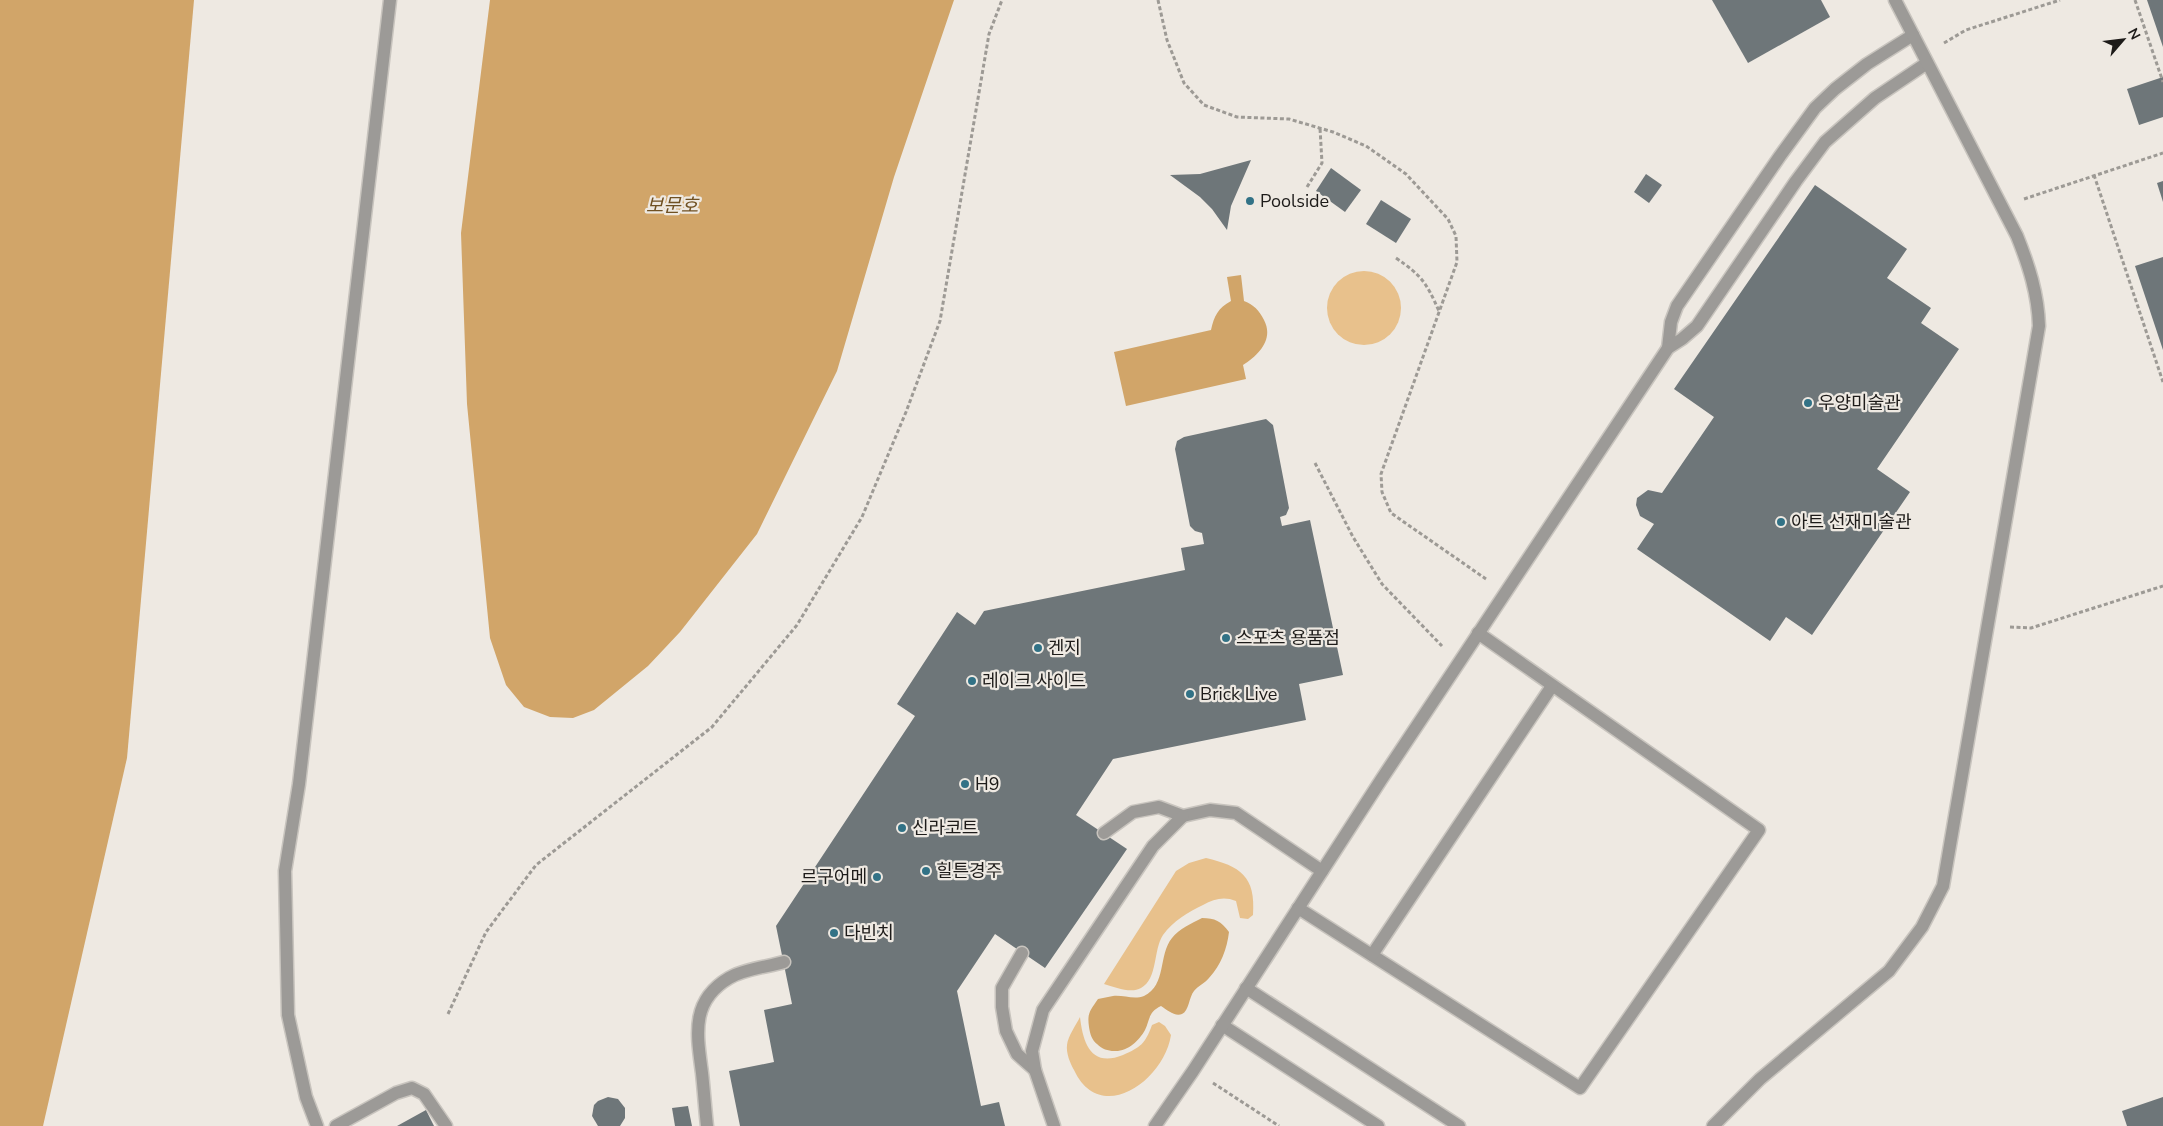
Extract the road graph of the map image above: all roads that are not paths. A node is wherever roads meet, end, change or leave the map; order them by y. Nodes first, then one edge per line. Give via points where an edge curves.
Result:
1 (390, 0) edge
2 (1895, 0) edge
3 (1913, 35) junction
4 (1926, 59) junction
5 (1668, 348) junction
6 (1478, 633) junction
7 (1552, 686) junction
8 (1183, 816) junction
9 (1104, 833) dead end
10 (1322, 871) junction
11 (1298, 908) junction
12 (1022, 953) dead end
13 (1372, 955) junction
14 (784, 962) dead end
15 (1246, 988) junction
16 (1222, 1025) junction
17 (1035, 1070) junction
18 (317, 1126) edge
19 (336, 1126) edge
20 (446, 1126) edge
21 (707, 1126) edge
22 (1054, 1126) edge
23 (1155, 1126) edge
24 (1378, 1126) edge
25 (1459, 1126) edge
26 (1714, 1126) edge

1 - 18 lane via 300,775 285,871 288,1015 306,1097
2 - 3 lane
3 - 4 lane
3 - 5 lane via 1860,69 1815,108 1677,306 1671,322
4 - 5 lane via 1825,142 1697,326
4 - 26 lane via 2017,236 2029,267 2038,304 2039,326 1943,886 1922,927 1889,971 1760,1078
5 - 6 lane
6 - 7 lane
6 - 10 lane
7 - 13 lane
7 - 13 lane via 1759,830 1580,1088
8 - 9 lane via 1159,807 1133,812
8 - 10 lane via 1210,810 1236,814
8 - 17 lane via 1153,846 1043,1010 1032,1051
10 - 11 lane
11 - 13 lane
11 - 15 lane
12 - 17 lane via 1002,988 1002,1007 1006,1031 1017,1054
14 - 21 lane via 731,977 707,998 697,1025 696,1041
15 - 16 lane
15 - 25 lane
16 - 23 lane
16 - 24 lane
17 - 22 lane
19 - 20 lane via 396,1093 412,1088 424,1094

